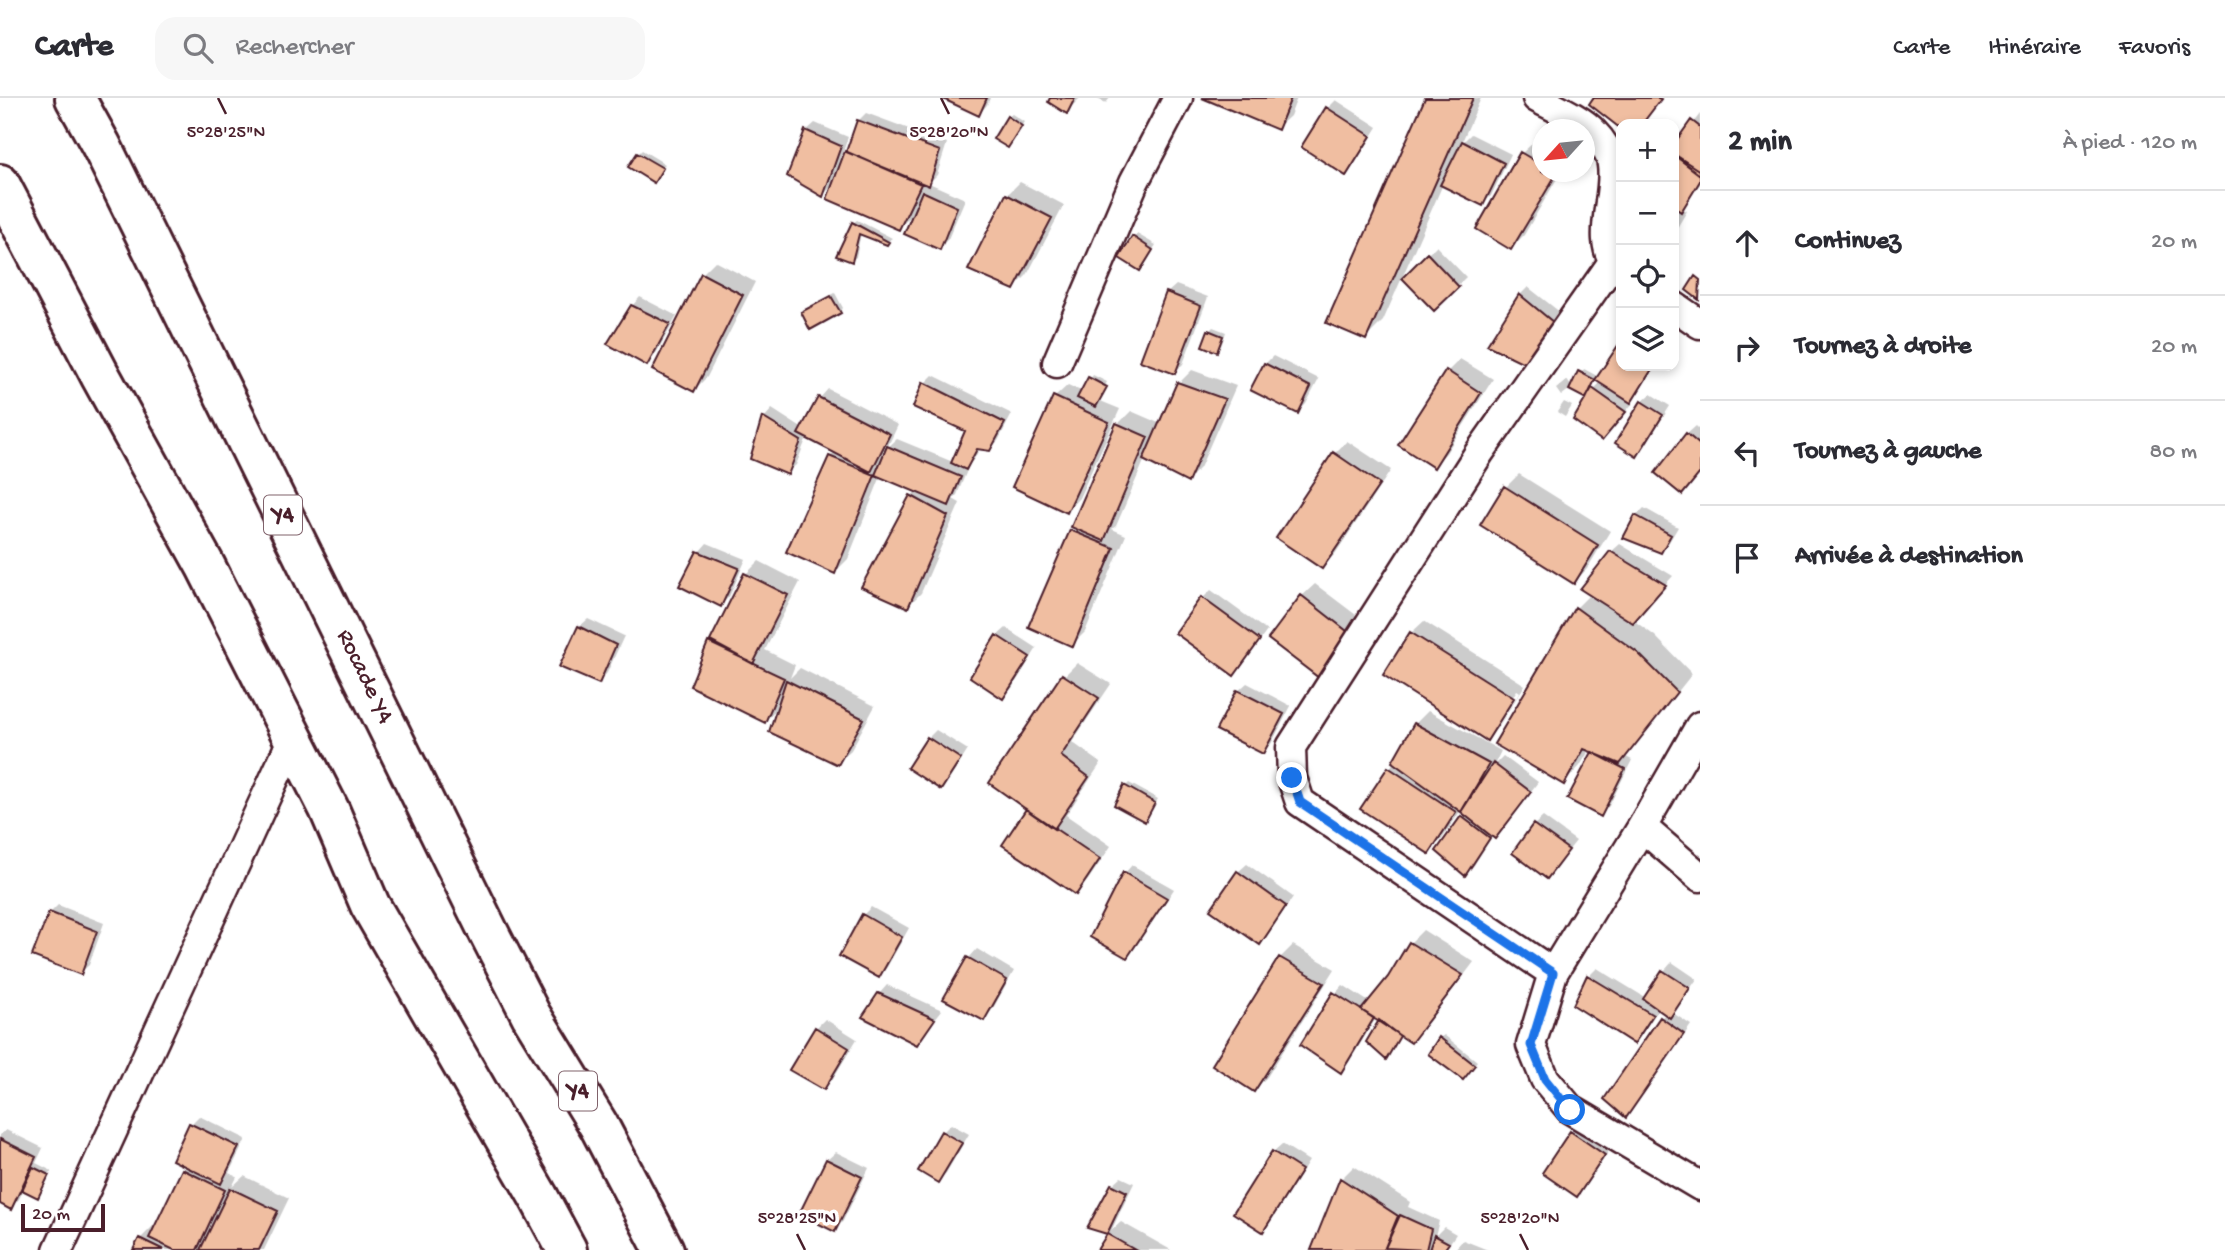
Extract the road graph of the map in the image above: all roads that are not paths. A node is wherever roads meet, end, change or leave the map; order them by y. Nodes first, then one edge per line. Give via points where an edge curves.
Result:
1 (75, 98) edge
2 (1178, 98) edge
3 (1537, 98) edge
4 (0, 184) edge
5 (1616, 264) edge
6 (1616, 267) edge
7 (1677, 308) edge
8 (1700, 324) edge
9 (1057, 363) dead end
10 (1700, 726) edge
11 (293, 737) junction
12 (1642, 827) junction
13 (1700, 877) edge
14 (1553, 973) junction
15 (1700, 1186) edge
16 (58, 1250) edge
17 (567, 1250) edge
18 (664, 1250) edge

1 - 18 highway, Rocade Y4 / Y4 via 489,933
2 - 9 street via 1134,183
3 - 5 street via 1591,129 1603,144 1612,164 1606,242
4 - 11 highway
6 - 14 street via 1479,453 1291,747 1292,778 1300,802
7 - 8 street
10 - 12 street
11 - 16 street
11 - 17 highway via 370,905
12 - 13 street
12 - 14 street
14 - 15 street via 1531,1045 1545,1079 1570,1110

